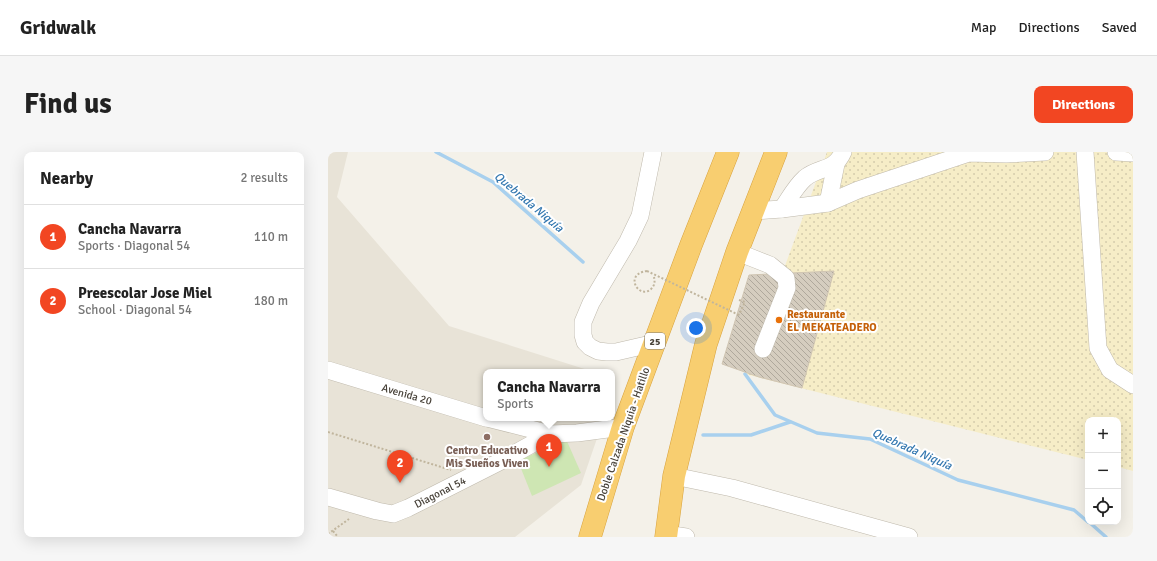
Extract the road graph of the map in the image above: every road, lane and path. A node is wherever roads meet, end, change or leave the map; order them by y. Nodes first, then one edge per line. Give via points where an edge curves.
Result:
1 (653, 152) edge
2 (728, 152) edge
3 (776, 152) edge
4 (968, 152) edge
5 (1045, 152) edge
6 (1086, 152) edge
7 (1116, 152) edge
8 (1133, 153) edge
9 (839, 158) edge
10 (828, 203) junction
11 (782, 209) junction
12 (753, 211) junction
13 (737, 252) junction
14 (654, 277) dead end
15 (745, 302) dead end
16 (655, 343) junction
17 (764, 349) dead end
18 (328, 370) edge
19 (1133, 385) edge
20 (483, 417) edge
21 (499, 421) edge
22 (623, 427) junction
23 (328, 432) edge
24 (550, 434) junction
25 (471, 476) junction
26 (674, 476) junction
27 (328, 497) edge
28 (365, 508) junction
29 (333, 530) junction
30 (328, 534) edge
31 (673, 536) edge
32 (338, 537) edge
33 (590, 537) edge
34 (909, 537) edge

1 - 16 street via 640,216 628,241 590,303 583,322 583,335 590,347 607,352
2 - 16 highway, Doble Calzada Niquia - Hatillo / 25
3 - 12 highway
4 - 5 street
4 - 10 street
6 - 19 street via 1098,348 1110,370
7 - 8 street
9 - 10 street
9 - 11 street via 798,184
10 - 11 street
11 - 12 street
12 - 13 highway
13 - 17 street via 770,265 786,278 787,288
13 - 26 highway via 698,372
14 - 15 path, bridge via 655,283 649,291 643,292 635,285 637,275 647,271 739,315
16 - 22 highway, Doble Calzada Niquia - Hatillo / 25
18 - 20 street, Avenida 20
21 - 24 street, Avenida 20
22 - 24 street, Avenida 20
22 - 33 highway, Doble Calzada Niquia - Hatillo / 25
23 - 25 path
24 - 25 street, Diagonal 54
25 - 28 street, Diagonal 54 via 393,514
26 - 31 highway
26 - 34 street via 732,488
27 - 28 street
28 - 29 path
29 - 30 path
29 - 32 path

